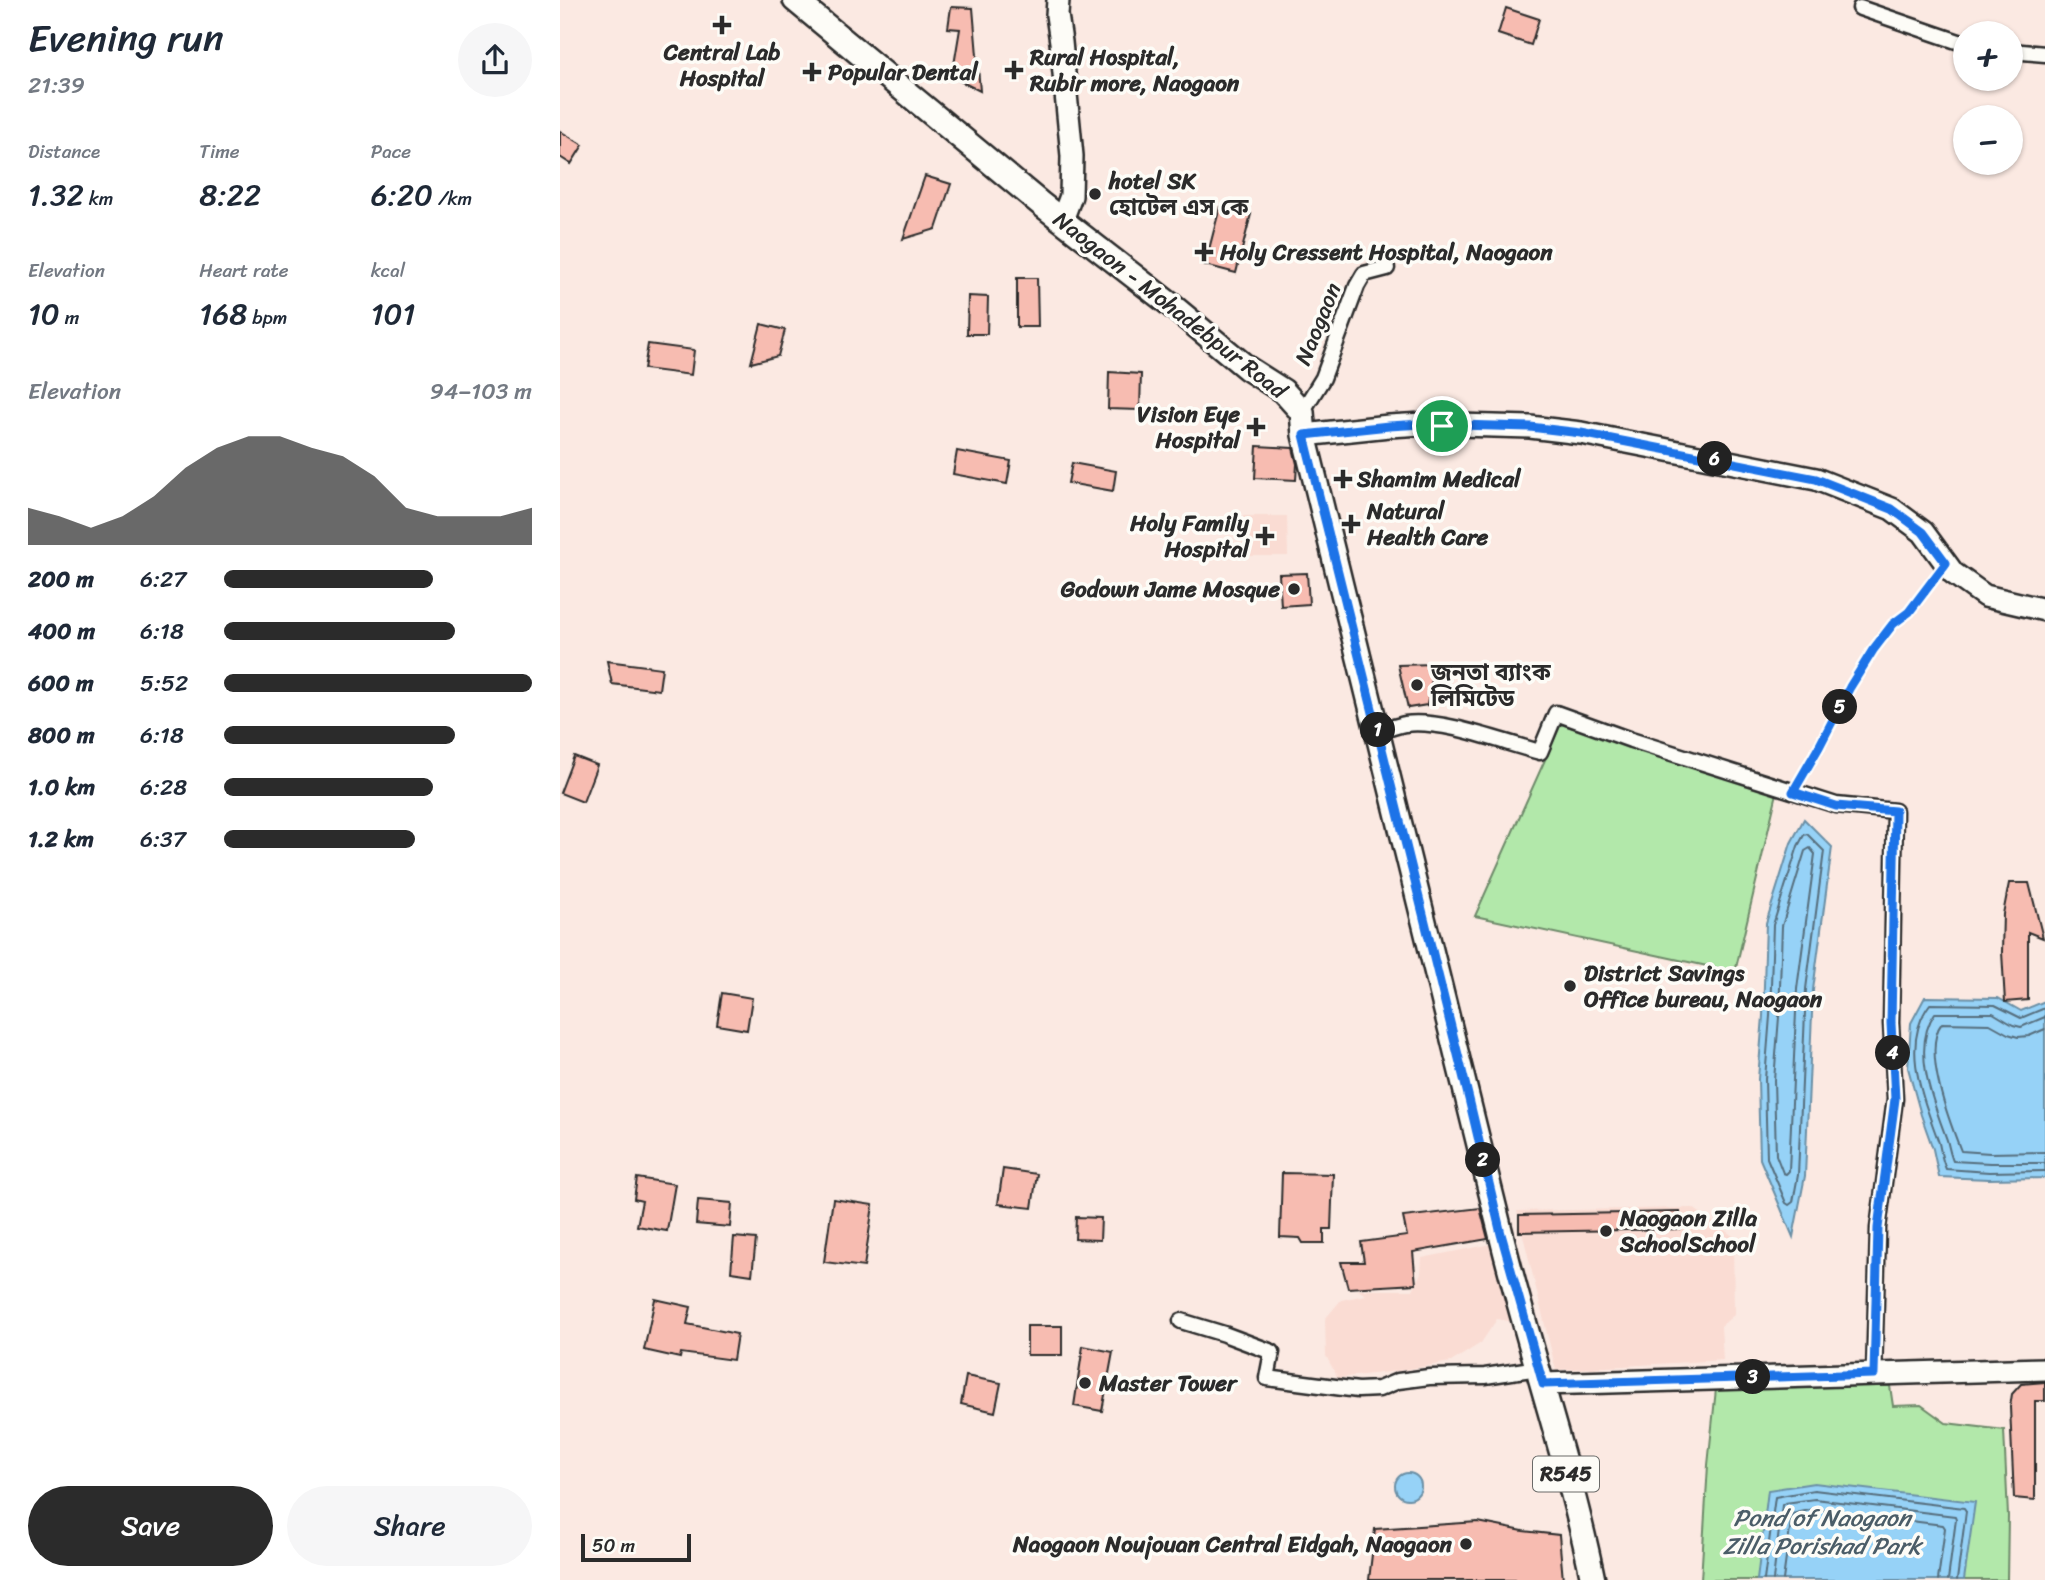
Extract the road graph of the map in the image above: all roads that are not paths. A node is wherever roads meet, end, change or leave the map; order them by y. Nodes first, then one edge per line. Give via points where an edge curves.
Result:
1 (795, 0) edge
2 (1058, 0) edge
3 (1860, 8) dead end
4 (1953, 40) edge
5 (2023, 52) edge
6 (2045, 54) edge
7 (1062, 220) junction
8 (1387, 268) dead end
9 (1303, 424) junction
10 (2045, 610) edge
11 (1378, 732) junction
12 (1181, 1321) dead end
13 (2045, 1369) edge
14 (1874, 1374) junction
15 (1540, 1376) junction
16 (1593, 1580) edge

1 - 7 main road, Naogaon - Mohadebpur Road
2 - 7 street via 1072,156 1071,197
3 - 4 street
5 - 6 street
7 - 9 main road, Naogaon - Mohadebpur Road via 1247,368 1283,391
8 - 9 street, Naogaon via 1364,274 1357,286
9 - 10 street via 1530,427 1816,479 1892,509 1923,532 1953,573 1985,596
9 - 11 main road, R545
11 - 14 street via 1405,724 1431,724 1540,752 1556,713 1836,806 1895,811 1891,1023 1895,1099 1878,1228
11 - 15 main road, R545
12 - 15 street via 1272,1352 1267,1378 1358,1390 1429,1377
13 - 14 street
14 - 15 street
15 - 16 main road, R545

